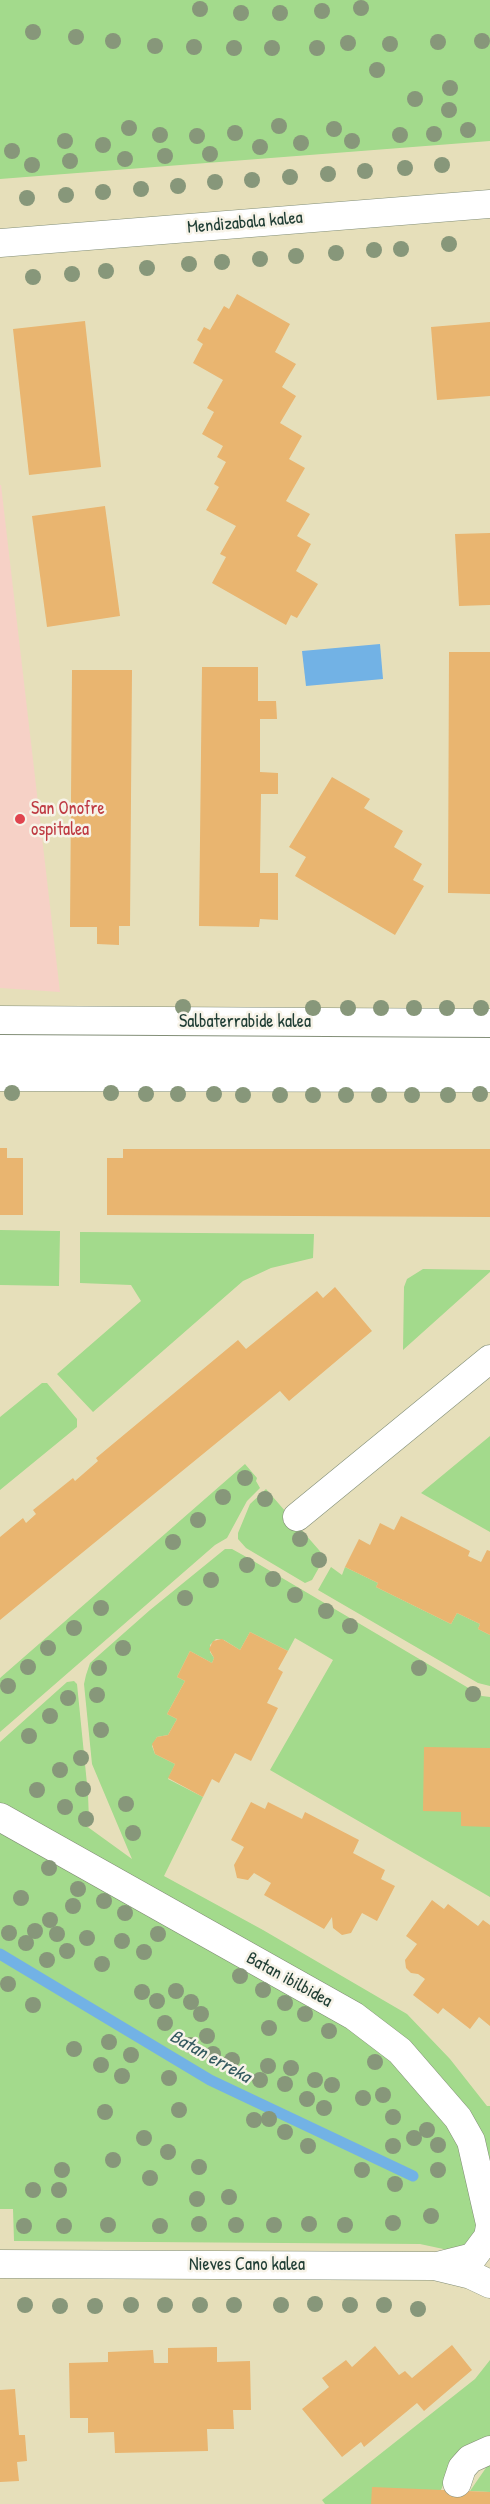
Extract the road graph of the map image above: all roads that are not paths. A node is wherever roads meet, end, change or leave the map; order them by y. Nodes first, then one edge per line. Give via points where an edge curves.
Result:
1 (490, 204) edge
2 (0, 242) edge
3 (0, 1020) edge
4 (490, 1023) edge
5 (0, 1049) edge
6 (490, 1052) edge
7 (0, 1077) edge
8 (490, 1078) edge
9 (490, 1359) edge
10 (297, 1517) dead end
11 (0, 1817) edge
12 (490, 2225) edge
13 (0, 2264) edge
14 (434, 2266) junction
15 (490, 2284) edge
16 (490, 2450) edge
17 (457, 2483) dead end

1 - 2 street, Mendizabala kalea
3 - 4 street, Salbaterrabide kalea
5 - 6 street, Salbaterrabide kalea
7 - 8 street
9 - 10 street
11 - 12 street, Batan ibilbidea via 354,2016 400,2051 458,2118 471,2140
12 - 14 street, Batan ibilbidea via 488,2237 473,2257
13 - 14 street, Nieves Cano kalea
14 - 15 street, Nieves Cano kalea via 471,2275
16 - 17 street via 470,2459 462,2468

